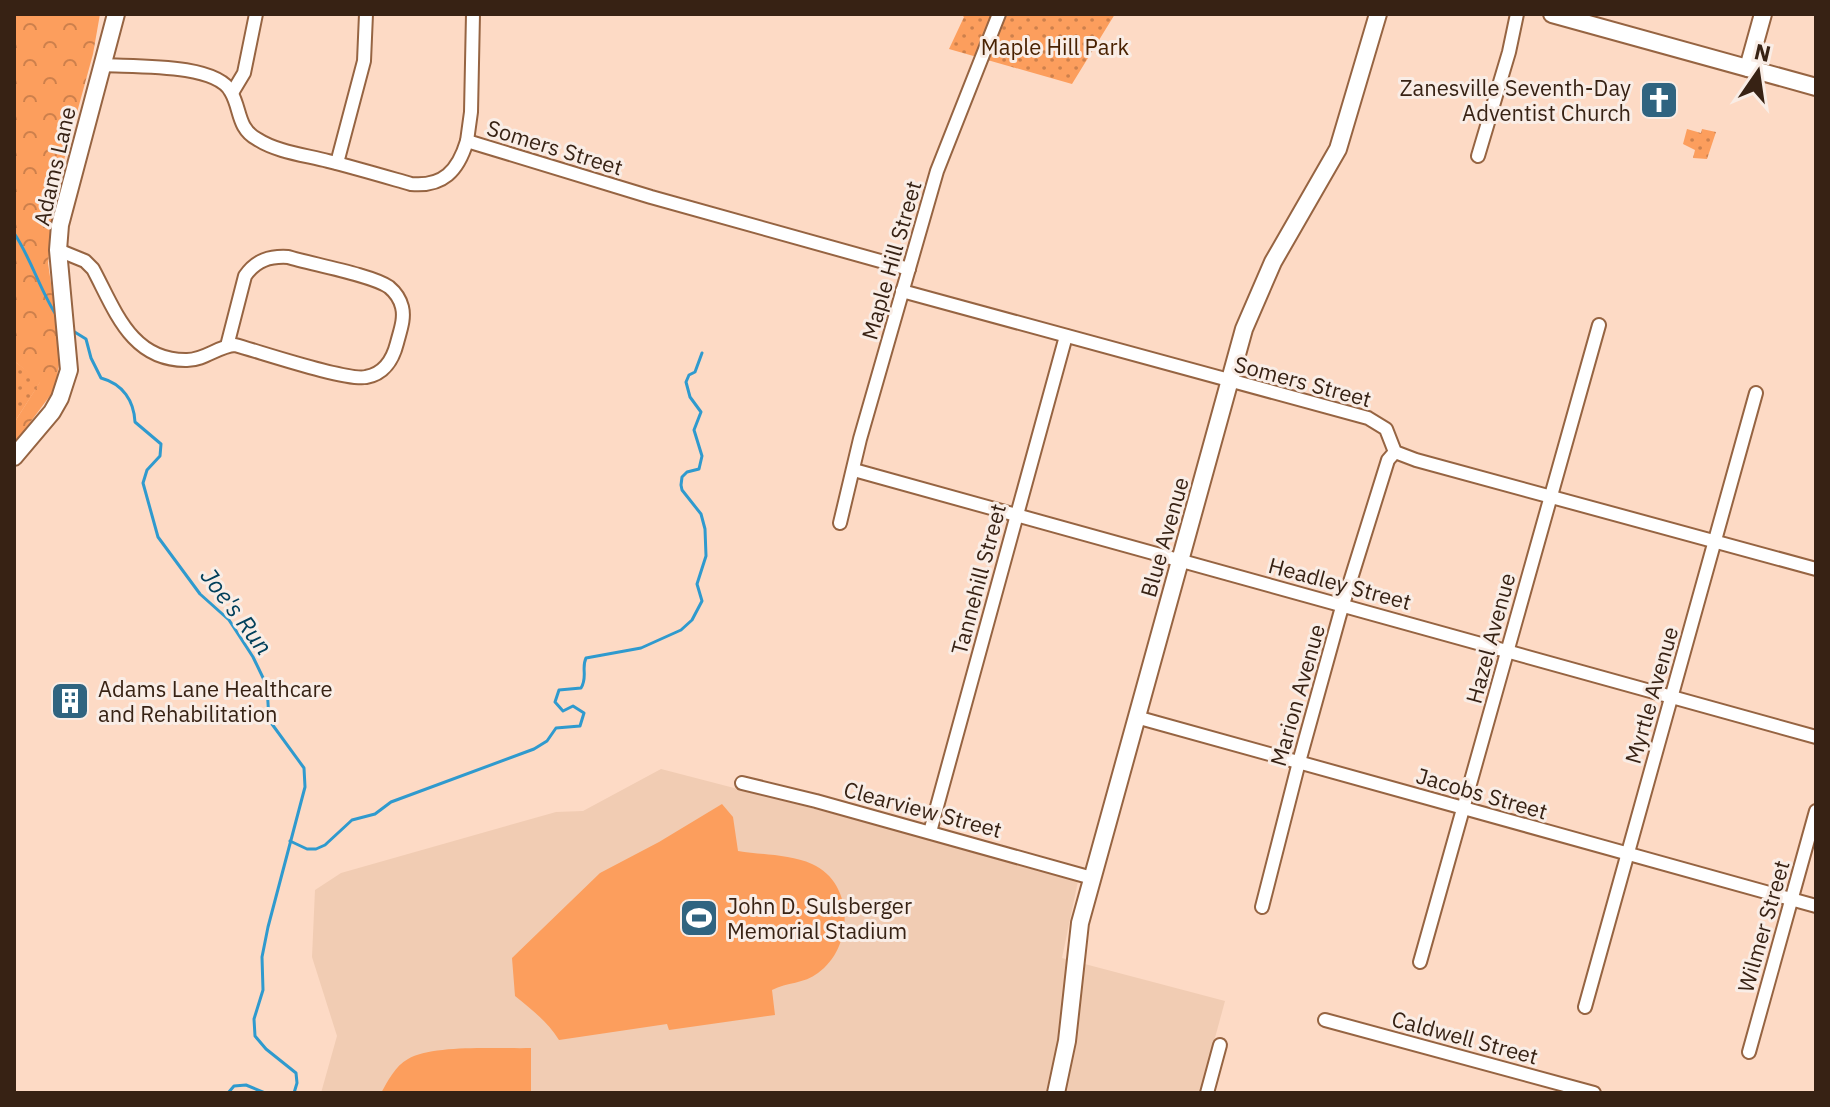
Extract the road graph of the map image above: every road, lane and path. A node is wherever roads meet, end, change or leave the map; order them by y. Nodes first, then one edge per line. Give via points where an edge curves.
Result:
1 (116, 14) edge
2 (256, 14) edge
3 (366, 14) edge
4 (473, 14) edge
5 (999, 14) edge
6 (1378, 14) edge
7 (1517, 14) edge
8 (1552, 14) edge
9 (1763, 14) edge
10 (1603, 21) edge
11 (103, 65) junction
12 (1748, 68) junction
13 (1816, 87) edge
14 (232, 93) junction
15 (467, 141) junction
16 (1478, 156) dead end
17 (337, 163) junction
18 (58, 250) junction
19 (909, 269) junction
20 (902, 291) junction
21 (1599, 325) dead end
22 (1066, 336) junction
23 (227, 346) junction
24 (1230, 382) junction
25 (1756, 393) dead end
26 (1395, 452) junction
27 (14, 457) edge
28 (854, 470) junction
29 (1550, 496) junction
30 (1017, 515) junction
31 (840, 523) dead end
32 (1715, 540) junction
33 (1179, 561) junction
34 (1816, 569) edge
35 (1344, 605) junction
36 (1506, 651) junction
37 (1671, 697) junction
38 (1136, 717) junction
39 (1816, 737) edge
40 (1299, 762) junction
41 (742, 783) dead end
42 (1464, 809) junction
43 (1816, 811) edge
44 (930, 832) junction
45 (1627, 854) junction
46 (1092, 878) junction
47 (1792, 899) junction
48 (1816, 906) edge
49 (1262, 907) dead end
50 (1420, 962) dead end
51 (1585, 1007) dead end
52 (1325, 1020) dead end
53 (1220, 1045) dead end
54 (1749, 1052) dead end
55 (1056, 1093) edge
56 (1207, 1093) edge
57 (1594, 1093) edge

1 - 11 street, Adams Lane
2 - 14 street via 244,73
3 - 17 street via 364,61
4 - 15 street
5 - 19 street, Maple Hill Street via 937,171
6 - 24 street, Blue Avenue via 1345,133 1262,283
7 - 16 street
8 - 10 street
9 - 12 street
10 - 12 street
11 - 14 street via 197,72 224,82
11 - 18 street, Adams Lane via 65,199
12 - 13 street
14 - 17 street, Somers Street via 241,124 256,139
15 - 17 street, Somers Street via 453,170 434,184 411,184
15 - 19 street, Somers Street
18 - 23 street via 93,269 126,330 145,349 189,360
18 - 27 street, Adams Lane via 69,370 60,398
19 - 20 street, Maple Hill Street
20 - 22 street, Somers Street
20 - 28 street, Maple Hill Street
21 - 29 street, Hazel Avenue
22 - 24 street, Somers Street
22 - 30 street, Tannehill Street
23 - 23 street via 342,374 372,376 394,355 402,307 398,296 379,282 275,256 245,276
24 - 26 street, Somers Street via 1368,418 1386,429
24 - 33 street, Blue Avenue
25 - 32 street, Myrtle Avenue
26 - 29 street
26 - 35 street, Marion Avenue via 1388,460
28 - 30 street, Headley Street
28 - 31 street, Maple Hill Street
29 - 32 street
29 - 36 street, Hazel Avenue
30 - 33 street, Headley Street
30 - 44 street, Tannehill Street
32 - 34 street
32 - 37 street, Myrtle Avenue
33 - 35 street, Headley Street
33 - 38 street, Blue Avenue
35 - 36 street, Headley Street
35 - 40 street, Marion Avenue
36 - 37 street, Headley Street
36 - 42 street, Hazel Avenue
37 - 39 street, Headley Street
37 - 45 street, Myrtle Avenue
38 - 40 street, Jacobs Street
38 - 46 street, Blue Avenue
40 - 42 street, Jacobs Street
40 - 49 street, Marion Avenue
41 - 44 street, Clearview Street
42 - 45 street, Jacobs Street
42 - 50 street, Hazel Avenue
43 - 47 street, Wilmer Street
44 - 46 street, Clearview Street
45 - 47 street, Jacobs Street
45 - 51 street, Myrtle Avenue
46 - 55 street, Blue Avenue via 1076,940 1067,1041
47 - 48 street, Jacobs Street
47 - 54 street, Wilmer Street
52 - 57 street, Caldwell Street
53 - 56 street

